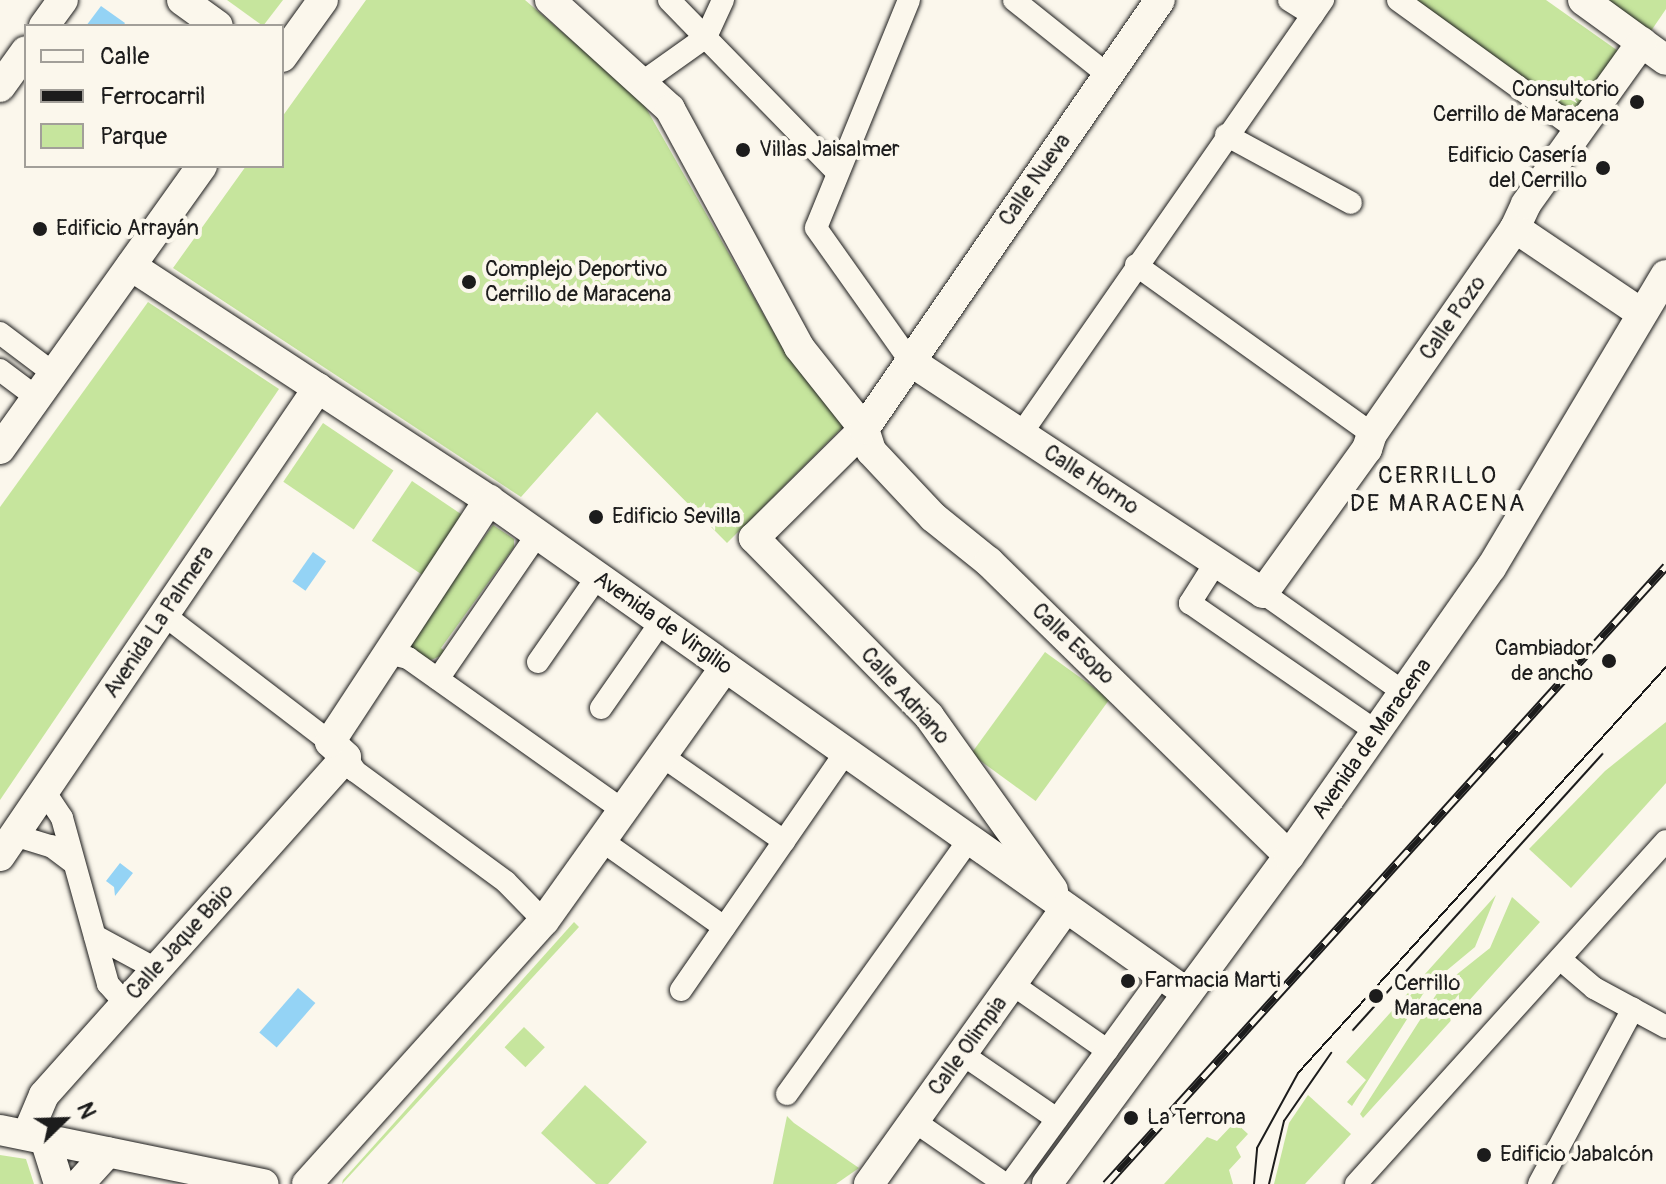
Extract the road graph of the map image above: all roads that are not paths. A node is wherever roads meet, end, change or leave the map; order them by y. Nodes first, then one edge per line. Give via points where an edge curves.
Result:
1 (63, 0) edge
2 (182, 0) edge
3 (323, 0) edge
4 (550, 0) edge
5 (669, 0) edge
6 (723, 0) edge
7 (909, 0) edge
8 (1014, 0) edge
9 (1160, 0) edge
10 (1289, 0) edge
11 (1398, 0) edge
12 (1583, 0) edge
13 (1318, 7) edge
14 (45, 24) edge
15 (215, 24) edge
16 (706, 37) junction
17 (1654, 51) edge
18 (24, 54) edge
19 (284, 54) edge
20 (1108, 75) junction
21 (644, 81) junction
22 (0, 87) edge
23 (1579, 131) junction
24 (1226, 135) junction
25 (201, 168) edge
26 (836, 171) junction
27 (1351, 203) dead end
28 (1515, 228) junction
29 (1136, 265) junction
30 (131, 266) junction
31 (1666, 275) edge
32 (1641, 313) junction
33 (0, 333) edge
34 (910, 361) junction
35 (0, 370) edge
36 (53, 373) junction
37 (318, 388) junction
38 (36, 397) junction
39 (864, 429) junction
40 (1021, 434) junction
41 (1372, 434) junction
42 (0, 449) edge
43 (489, 500) junction
44 (537, 535) junction
45 (1216, 562) junction
46 (597, 577) junction
47 (1263, 593) junction
48 (164, 615) junction
49 (661, 622) junction
50 (389, 653) junction
51 (538, 662) dead end
52 (725, 667) junction
53 (438, 679) junction
54 (1405, 693) junction
55 (601, 708) dead end
56 (1377, 732) junction
57 (338, 749) junction
58 (846, 752) junction
59 (662, 756) junction
60 (44, 791) junction
61 (623, 810) junction
62 (601, 840) junction
63 (784, 841) junction
64 (968, 841) junction
65 (1666, 841) edge
66 (7, 846) edge
67 (1289, 856) junction
68 (71, 861) junction
69 (1066, 908) junction
70 (544, 921) junction
71 (724, 927) junction
72 (95, 936) junction
73 (1560, 959) junction
74 (156, 969) junction
75 (1162, 975) junction
76 (1012, 984) junction
77 (681, 990) dead end
78 (1187, 993) junction
79 (125, 1003) junction
80 (1633, 1009) junction
81 (1666, 1027) edge
82 (1107, 1050) junction
83 (962, 1054) junction
84 (787, 1094) dead end
85 (1057, 1119) junction
86 (914, 1121) junction
87 (24, 1135) edge
88 (108, 1152) junction
89 (59, 1184) edge
90 (79, 1184) edge
91 (264, 1184) edge
92 (307, 1184) edge
93 (869, 1184) edge
94 (1008, 1184) edge
95 (1047, 1184) edge
96 (1356, 1184) edge
97 (1539, 1184) edge

1 - 14 street
2 - 15 street
3 - 19 street
4 - 21 street, Calle Esopo
5 - 16 street
6 - 16 street
7 - 26 street
8 - 20 street
9 - 20 street, Calle Nueva
10 - 13 street
11 - 23 street
12 - 17 street
13 - 24 street
16 - 21 street
16 - 26 street
17 - 23 street, Calle Pozo
18 - 22 street
20 - 34 street, Calle Nueva
21 - 39 street, Calle Esopo via 670,109 799,347
23 - 28 street, Calle Pozo
24 - 27 street
24 - 29 street
25 - 30 street
26 - 34 street, Calle Horno via 816,228
28 - 32 street
28 - 41 street, Calle Pozo
29 - 40 street
29 - 41 street
30 - 36 street
30 - 37 street, Avenida de Virgilio
31 - 32 street, Avenida de Maracena
32 - 54 street, Avenida de Maracena via 1562,455
33 - 36 street
34 - 39 street
34 - 40 street, Calle Horno
35 - 38 street
36 - 38 street
37 - 43 street, Avenida de Virgilio
37 - 48 street, Avenida La Palmera
38 - 42 street
39 - 67 street, Calle Esopo via 871,451 933,517 989,562
39 - 69 street, Calle Adriano via 754,538 929,716
40 - 45 street, Calle Horno
41 - 47 street, Calle Pozo via 1367,449
43 - 44 street, Avenida de Virgilio
43 - 50 street, Calle Jaque Bajo via 396,634
44 - 46 street, Avenida de Virgilio
44 - 53 street
45 - 47 street, Calle Horno
45 - 56 street via 1190,603
46 - 49 street, Avenida de Virgilio
46 - 51 street
47 - 54 street, Calle Horno
48 - 57 street
48 - 60 street, Avenida La Palmera
49 - 52 street, Avenida de Virgilio
49 - 55 street
50 - 53 street via 408,658
50 - 57 street, Calle Jaque Bajo
52 - 58 street, Avenida de Virgilio
52 - 59 street
53 - 61 street
54 - 56 street, Avenida de Maracena
56 - 67 street, Avenida de Maracena
57 - 70 street via 355,771 506,882
57 - 74 street, Calle Jaque Bajo
58 - 63 street
58 - 64 street, Avenida de Virgilio
59 - 61 street
59 - 63 street
60 - 66 street, Avenida La Palmera
60 - 68 street via 62,818
61 - 62 street
62 - 70 street
62 - 71 street
63 - 71 street
64 - 69 street, Avenida de Virgilio
64 - 84 street
65 - 73 street
66 - 68 street via 51,846
67 - 78 street, Avenida de Maracena
68 - 72 street
69 - 75 street, Avenida de Virgilio
69 - 76 street, Calle Olimpia
70 - 92 street
71 - 77 street
72 - 74 street
72 - 79 street via 108,984
73 - 80 street via 1594,988
73 - 96 street
74 - 79 street, Calle Jaque Bajo
75 - 78 street, Avenida de Virgilio
75 - 82 street
76 - 82 street
76 - 83 street, Calle Olimpia
78 - 95 street, Avenida de Maracena
79 - 87 street, Calle Jaque Bajo via 44,1095
80 - 81 street
80 - 97 street
82 - 85 street
83 - 85 street
83 - 86 street, Calle Olimpia
85 - 94 street
86 - 93 street, Calle Olimpia
86 - 94 street
87 - 88 street
87 - 89 street
88 - 90 street
88 - 91 street

